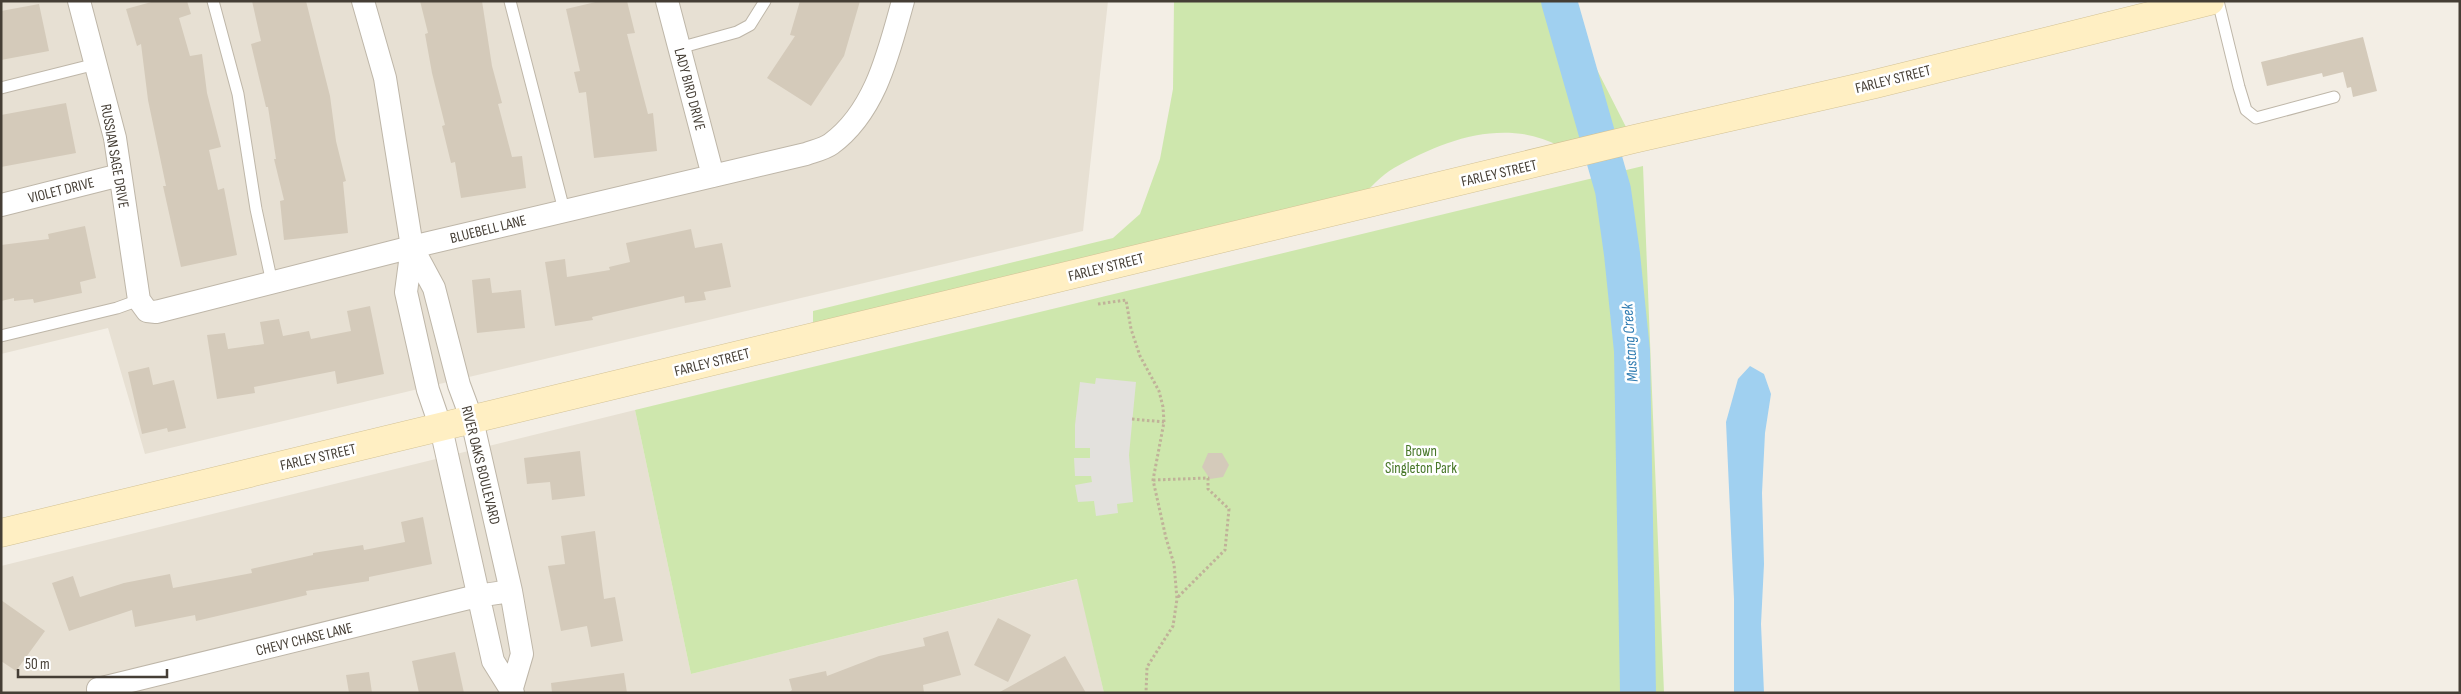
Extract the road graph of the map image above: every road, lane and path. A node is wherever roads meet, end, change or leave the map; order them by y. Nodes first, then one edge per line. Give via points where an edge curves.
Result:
1 (79, 1) edge
2 (213, 1) edge
3 (363, 1) edge
4 (510, 1) edge
5 (667, 1) edge
6 (765, 1) edge
7 (903, 1) edge
8 (2210, 1) edge
9 (2218, 1) edge
10 (679, 48) junction
11 (96, 64) junction
12 (1, 88) edge
13 (2334, 97) dead end
14 (120, 175) junction
15 (713, 176) junction
16 (1, 205) edge
17 (564, 210) junction
18 (412, 247) junction
19 (272, 283) junction
20 (1098, 304) dead end
21 (143, 305) junction
22 (1, 336) edge
23 (1132, 419) dead end
24 (472, 420) junction
25 (1164, 422) junction
26 (441, 428) junction
27 (1153, 480) junction
28 (1, 533) edge
29 (511, 591) junction
30 (477, 596) junction
31 (1177, 599) junction
32 (512, 690) edge
33 (99, 691) edge
34 (1146, 693) edge

1 - 11 street, RUSSIAN SAGE DRIVE
2 - 19 lane via 238,94 256,209
3 - 18 street, RIVER OAKS BOULEVARD via 386,87
4 - 17 lane
5 - 10 street, LADY BIRD DRIVE
6 - 10 lane via 750,25 737,32
7 - 15 street, BLUEBELL LANE via 883,70 854,120 830,145 806,154
8 - 24 street, FARLEY STREET
9 - 13 lane via 2246,110 2256,118
10 - 15 street, LADY BIRD DRIVE
11 - 12 lane
11 - 14 street, RUSSIAN SAGE DRIVE via 115,138
14 - 16 street, VIOLET DRIVE
14 - 21 street, RUSSIAN SAGE DRIVE
15 - 17 street, BLUEBELL LANE
17 - 18 street, BLUEBELL LANE
18 - 19 street, BLUEBELL LANE
18 - 24 street, RIVER OAKS BOULEVARD via 434,288 459,385
18 - 26 street, RIVER OAKS BOULEVARD via 406,292 428,390
19 - 21 street, BLUEBELL LANE via 167,311
20 - 25 path via 1126,300 1140,356 1159,391
21 - 22 lane via 117,308
23 - 25 path
24 - 26 street, FARLEY STREET
24 - 29 street, RIVER OAKS BOULEVARD
25 - 27 path
26 - 28 street, FARLEY STREET
26 - 30 street, RIVER OAKS BOULEVARD
27 - 31 path via 1174,564
27 - 31 path via 1208,478 1208,489 1229,509 1225,550
29 - 30 street, CHEVY CHASE LANE
29 - 32 street, RIVER OAKS BOULEVARD via 522,654
30 - 32 street, RIVER OAKS BOULEVARD via 493,661
30 - 33 street, CHEVY CHASE LANE
31 - 34 path via 1173,626 1147,667

